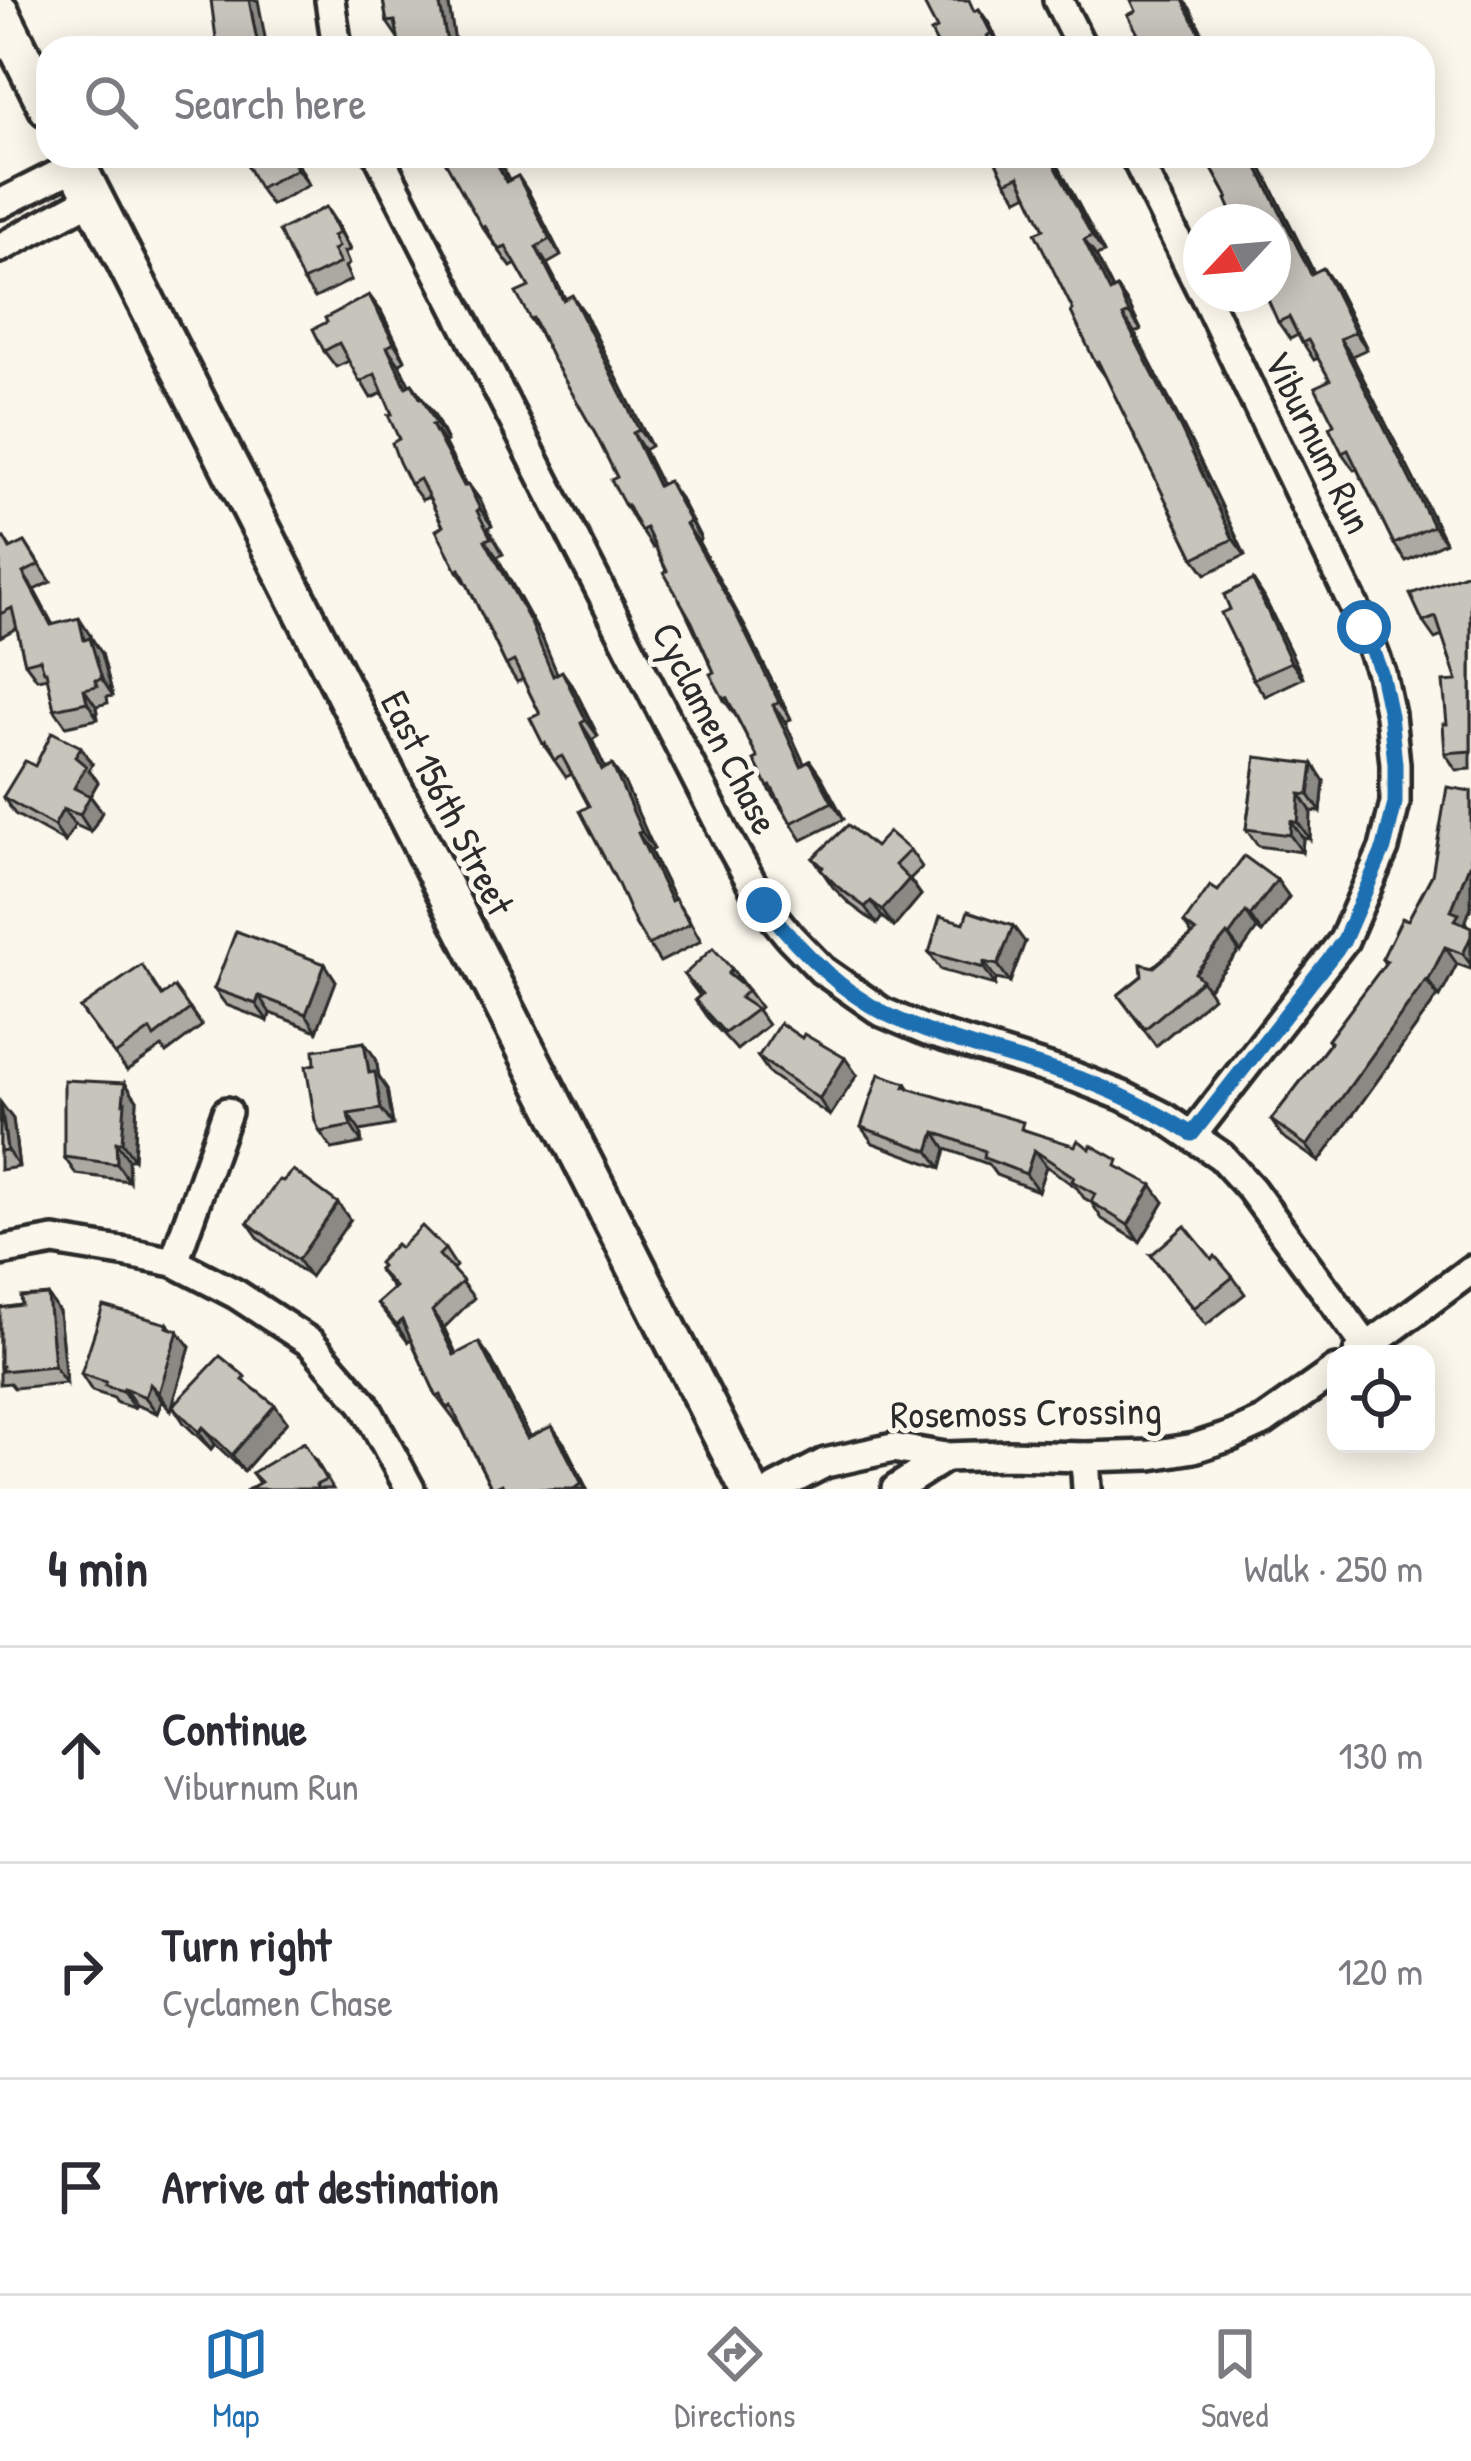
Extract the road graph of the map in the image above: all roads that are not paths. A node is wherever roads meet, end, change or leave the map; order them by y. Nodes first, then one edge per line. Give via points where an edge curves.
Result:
1 (330, 0) edge
2 (1058, 0) edge
3 (0, 12) edge
4 (335, 36) edge
5 (1076, 36) edge
6 (36, 84) edge
7 (61, 168) edge
8 (78, 168) edge
9 (385, 168) edge
10 (1141, 168) edge
11 (94, 199) junction
12 (0, 204) edge
13 (0, 248) edge
14 (1183, 253) edge
15 (1212, 312) edge
16 (226, 1112) dead end
17 (1192, 1134) junction
18 (0, 1251) edge
19 (175, 1262) junction
20 (1471, 1270) edge
21 (1358, 1345) edge
22 (1370, 1345) edge
23 (1327, 1376) edge
24 (945, 1457) junction
25 (1085, 1457) junction
26 (410, 1489) edge
27 (748, 1489) edge
28 (775, 1489) edge
29 (896, 1489) edge
30 (1087, 1489) edge

1 - 4 street
2 - 5 street
3 - 6 street
7 - 12 street
8 - 11 street, East 156th Street
9 - 17 street, Cyclamen Chase via 728,840 790,938 882,1012 1075,1077
10 - 14 street, Viburnum Run
11 - 13 street
11 - 27 street, East 156th Street
15 - 17 street, Viburnum Run via 1364,627 1390,715 1395,803 1344,940
16 - 19 street
17 - 21 street, Cyclamen Chase via 1251,1189
18 - 19 street via 54,1241
19 - 26 street via 311,1343 364,1404
20 - 22 street
23 - 25 street, Rosemoss Crossing via 1231,1436 1150,1455
24 - 25 street, Rosemoss Crossing
24 - 28 street, Rosemoss Crossing via 893,1448 825,1463
24 - 29 street
25 - 30 street

